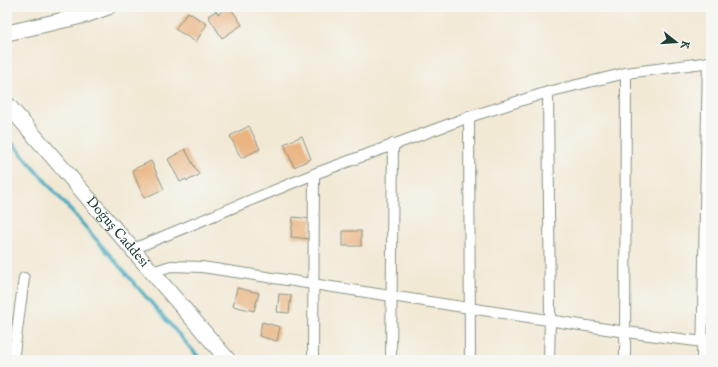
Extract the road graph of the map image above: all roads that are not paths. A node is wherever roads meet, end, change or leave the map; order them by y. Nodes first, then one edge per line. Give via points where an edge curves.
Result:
1 (108, 7) edge
2 (7, 33) edge
3 (710, 62) edge
4 (626, 73) junction
5 (548, 92) junction
6 (7, 104) edge
7 (469, 118) junction
8 (393, 144) junction
9 (314, 174) junction
10 (132, 249) junction
11 (152, 272) junction
12 (24, 278) dead end
13 (315, 284) junction
14 (392, 296) junction
15 (470, 308) junction
16 (550, 320) junction
17 (626, 332) junction
18 (707, 342) edge
19 (13, 360) edge
20 (228, 360) edge
21 (313, 360) edge
22 (391, 360) edge
23 (470, 360) edge
24 (549, 360) edge
25 (625, 360) edge
26 (702, 360) edge

1 - 2 street via 86,15
3 - 4 street
3 - 18 street
4 - 5 street
4 - 17 street
5 - 7 street
5 - 16 street
6 - 10 street, Doğuş Caddesi
7 - 8 street
7 - 15 street
8 - 9 street
8 - 14 street
9 - 10 street
9 - 13 street
10 - 11 street, Doğuş Caddesi
11 - 13 street via 170,266 202,267
11 - 20 street, Doğuş Caddesi
12 - 19 street
13 - 14 street
13 - 21 street
14 - 15 street
14 - 22 street
15 - 16 street
15 - 23 street
16 - 17 street
16 - 24 street
17 - 18 street
17 - 25 street
18 - 26 street

